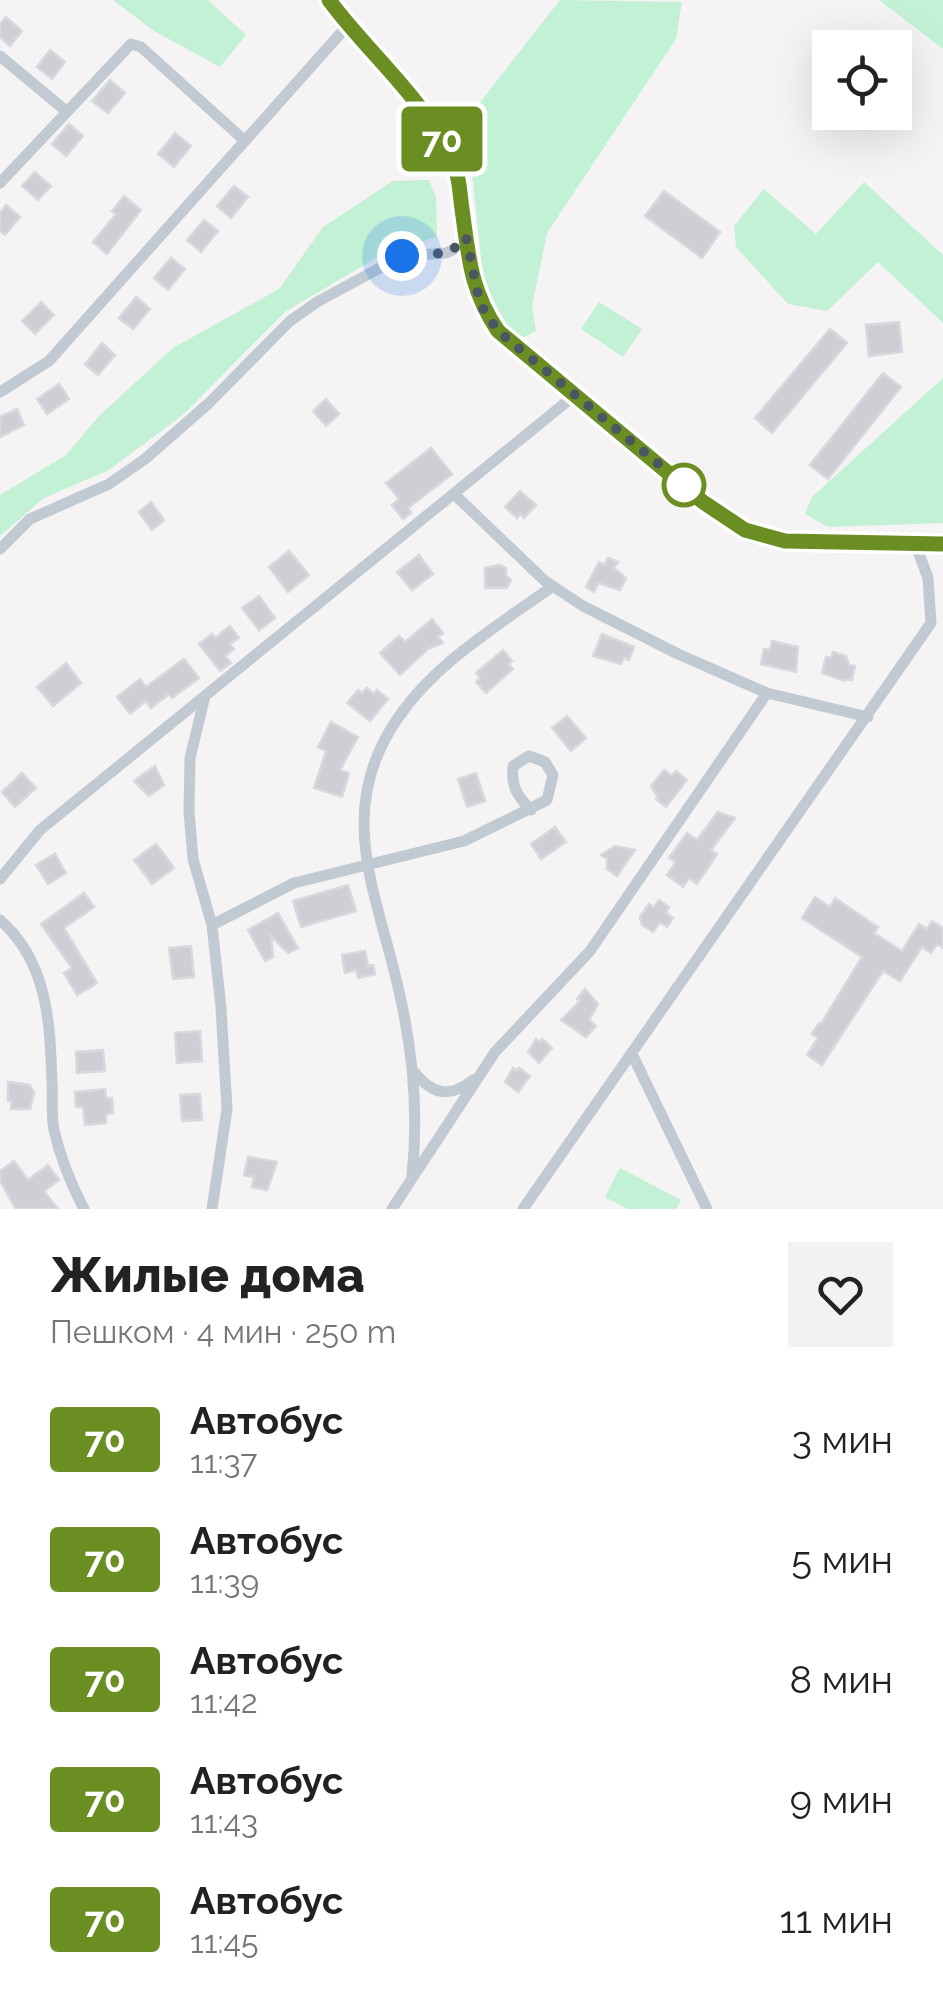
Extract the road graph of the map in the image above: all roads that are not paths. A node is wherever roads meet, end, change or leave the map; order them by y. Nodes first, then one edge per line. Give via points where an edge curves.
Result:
1 (329, 0) edge
2 (348, 25) junction
3 (0, 56) edge
4 (66, 111) junction
5 (245, 140) junction
6 (0, 183) edge
7 (466, 237) junction
8 (0, 392) edge
9 (575, 395) junction
10 (454, 494) junction
11 (915, 544) junction
12 (943, 544) edge
13 (0, 549) edge
14 (553, 586) junction
15 (767, 693) junction
16 (205, 696) junction
17 (868, 717) junction
18 (531, 810) junction
19 (366, 863) junction
20 (0, 878) edge
21 (0, 920) edge
22 (212, 925) junction
23 (632, 1054) junction
24 (414, 1072) junction
25 (480, 1074) junction
26 (411, 1180) junction
27 (84, 1209) edge
28 (212, 1209) edge
29 (392, 1209) edge
30 (523, 1209) edge
31 (707, 1209) edge

1 - 2 street
2 - 5 street
2 - 7 street via 439,133 457,174
3 - 4 street
4 - 5 street via 131,44
4 - 6 street
5 - 8 street via 49,361
7 - 9 street via 480,304 498,331
7 - 13 street via 446,254 402,256 317,302 145,459 109,484 30,518
9 - 10 street
9 - 11 street via 745,530 785,541
10 - 14 street
10 - 16 street
11 - 12 street
11 - 17 street via 928,578 931,623
14 - 15 street
14 - 19 street via 456,656 399,716 374,758 363,800
15 - 17 street
15 - 25 street via 590,951
16 - 20 street via 40,830
16 - 22 street via 190,758 189,810 193,858
17 - 23 street
18 - 18 street via 547,800 553,774 529,756 513,766 512,781
18 - 19 street via 464,841
19 - 22 street via 294,883
19 - 24 street
21 - 27 street via 42,982 54,1127
22 - 28 street via 227,1109
23 - 30 street
23 - 31 street
24 - 25 street via 443,1094 461,1090
24 - 26 street
25 - 26 street
26 - 29 street

